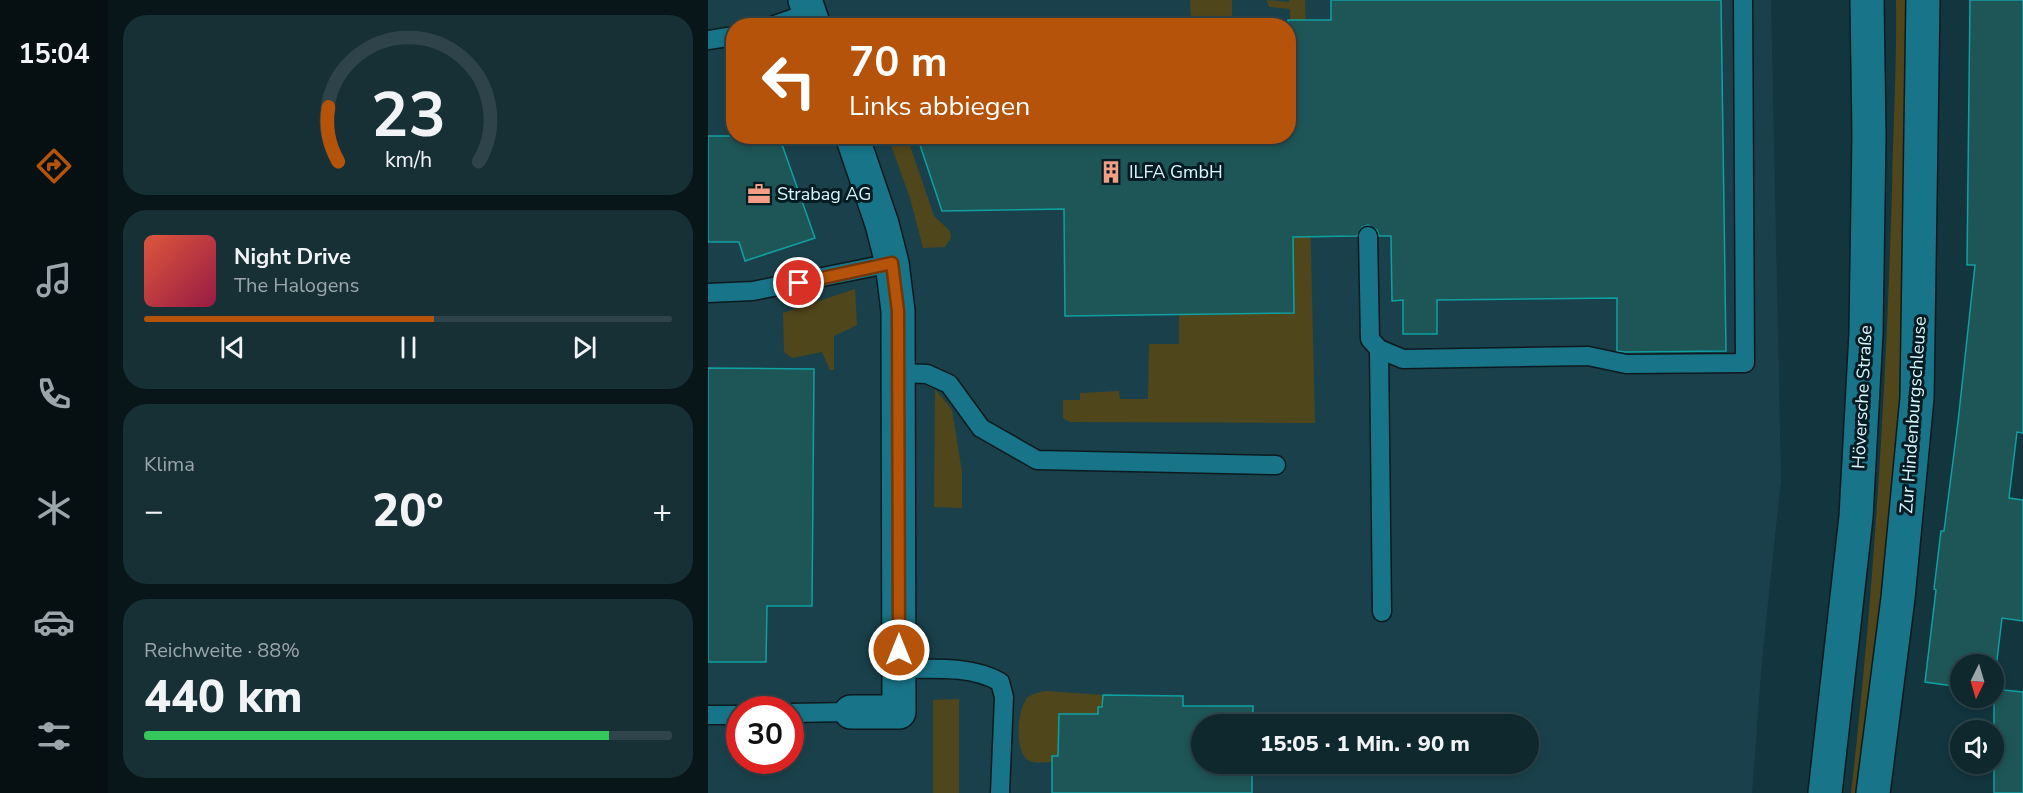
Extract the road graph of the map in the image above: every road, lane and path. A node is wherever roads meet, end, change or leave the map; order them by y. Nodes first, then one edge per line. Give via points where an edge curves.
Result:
1 (1743, 0) edge
2 (1867, 0) edge
3 (1923, 0) edge
4 (809, 13) edge
5 (795, 18) edge
6 (726, 37) edge
7 (708, 40) edge
8 (855, 144) edge
9 (1368, 236) dead end
10 (892, 263) junction
11 (708, 292) edge
12 (1379, 349) junction
13 (899, 373) junction
14 (1276, 465) dead end
15 (1382, 612) dead end
16 (899, 669) junction
17 (851, 712) joint
18 (804, 713) edge
19 (708, 715) edge
20 (726, 715) edge
21 (1000, 793) edge
22 (1825, 793) edge
23 (1874, 793) edge

1 - 12 lane via 1745,363 1626,364 1588,356 1403,359
2 - 22 street, Höversche Straße via 1866,344 1856,517
3 - 23 street, Zur Hindenburgschleuse via 1917,398
4 - 5 lane
6 - 7 lane
8 - 10 street
9 - 12 lane via 1370,339
10 - 11 lane via 753,291
10 - 13 street
12 - 15 lane
13 - 14 lane via 927,374 949,384 981,428 1037,460
13 - 16 street
16 - 17 street via 899,712
16 - 21 lane via 984,674 1000,682 1004,696
17 - 18 lane
19 - 20 lane

